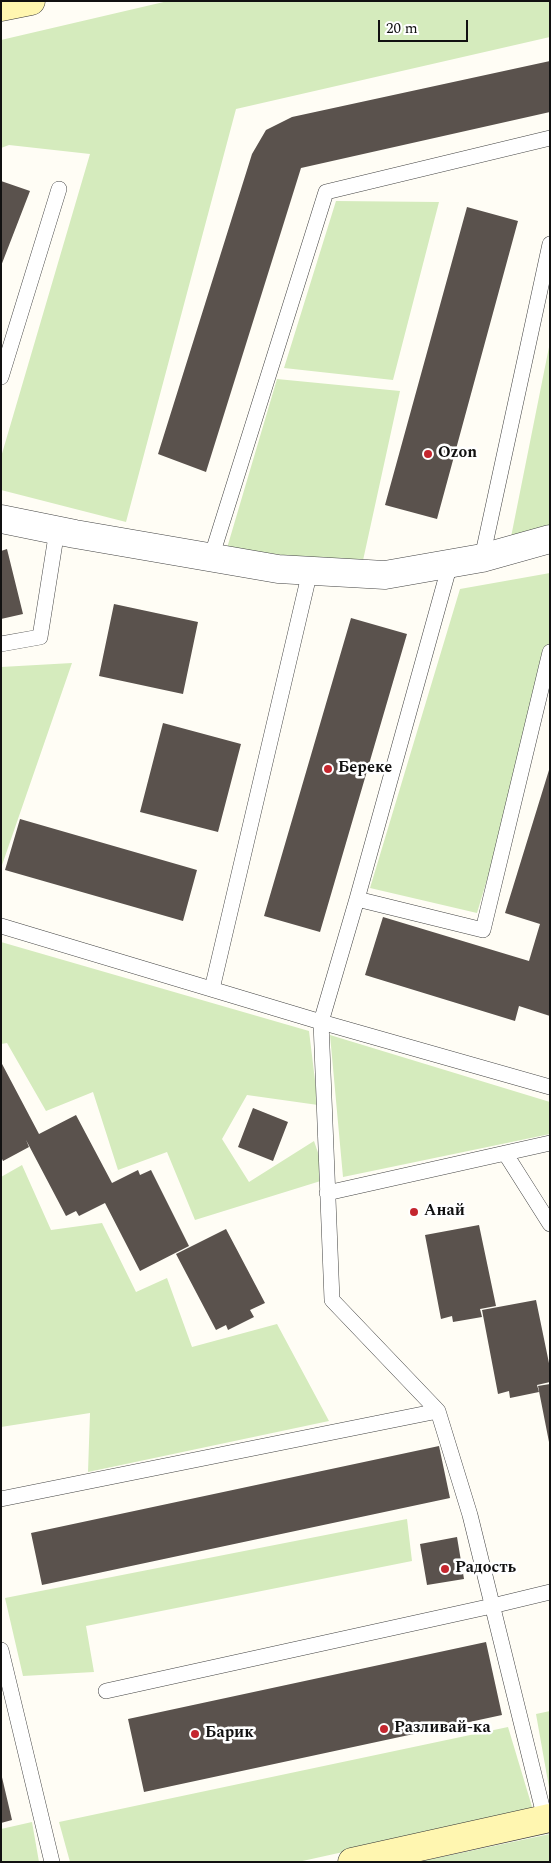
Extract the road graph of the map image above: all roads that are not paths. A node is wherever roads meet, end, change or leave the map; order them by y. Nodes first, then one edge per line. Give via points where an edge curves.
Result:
1 (550, 138) edge
2 (59, 189) dead end
3 (550, 244) edge
4 (1, 377) edge
5 (1, 519) edge
6 (57, 530) junction
7 (550, 539) edge
8 (211, 558) junction
9 (482, 558) junction
10 (450, 564) junction
11 (310, 571) junction
12 (1, 644) edge
13 (550, 652) edge
14 (357, 899) junction
15 (1, 926) edge
16 (212, 989) junction
17 (320, 1022) junction
18 (550, 1087) edge
19 (550, 1143) edge
20 (505, 1153) junction
21 (328, 1192) junction
22 (550, 1224) edge
23 (438, 1411) junction
24 (1, 1499) edge
25 (550, 1592) edge
26 (492, 1606) junction
27 (1, 1650) edge
28 (106, 1691) dead end
29 (548, 1818) edge
30 (52, 1862) edge
31 (352, 1862) edge

1 - 8 lane via 326,192
2 - 4 lane
3 - 9 lane
5 - 6 street
6 - 8 street
6 - 12 lane via 40,637
7 - 9 street
8 - 11 street
9 - 10 street
10 - 11 street via 385,575
10 - 14 lane
11 - 16 lane
13 - 14 lane via 483,930
14 - 17 lane
15 - 16 lane
16 - 17 lane
17 - 18 lane
17 - 21 lane
19 - 20 lane
20 - 21 lane
20 - 22 lane
21 - 23 lane via 332,1300
23 - 24 lane
23 - 26 lane via 470,1515
25 - 26 lane
26 - 28 lane
26 - 29 lane
27 - 30 lane
29 - 31 street

